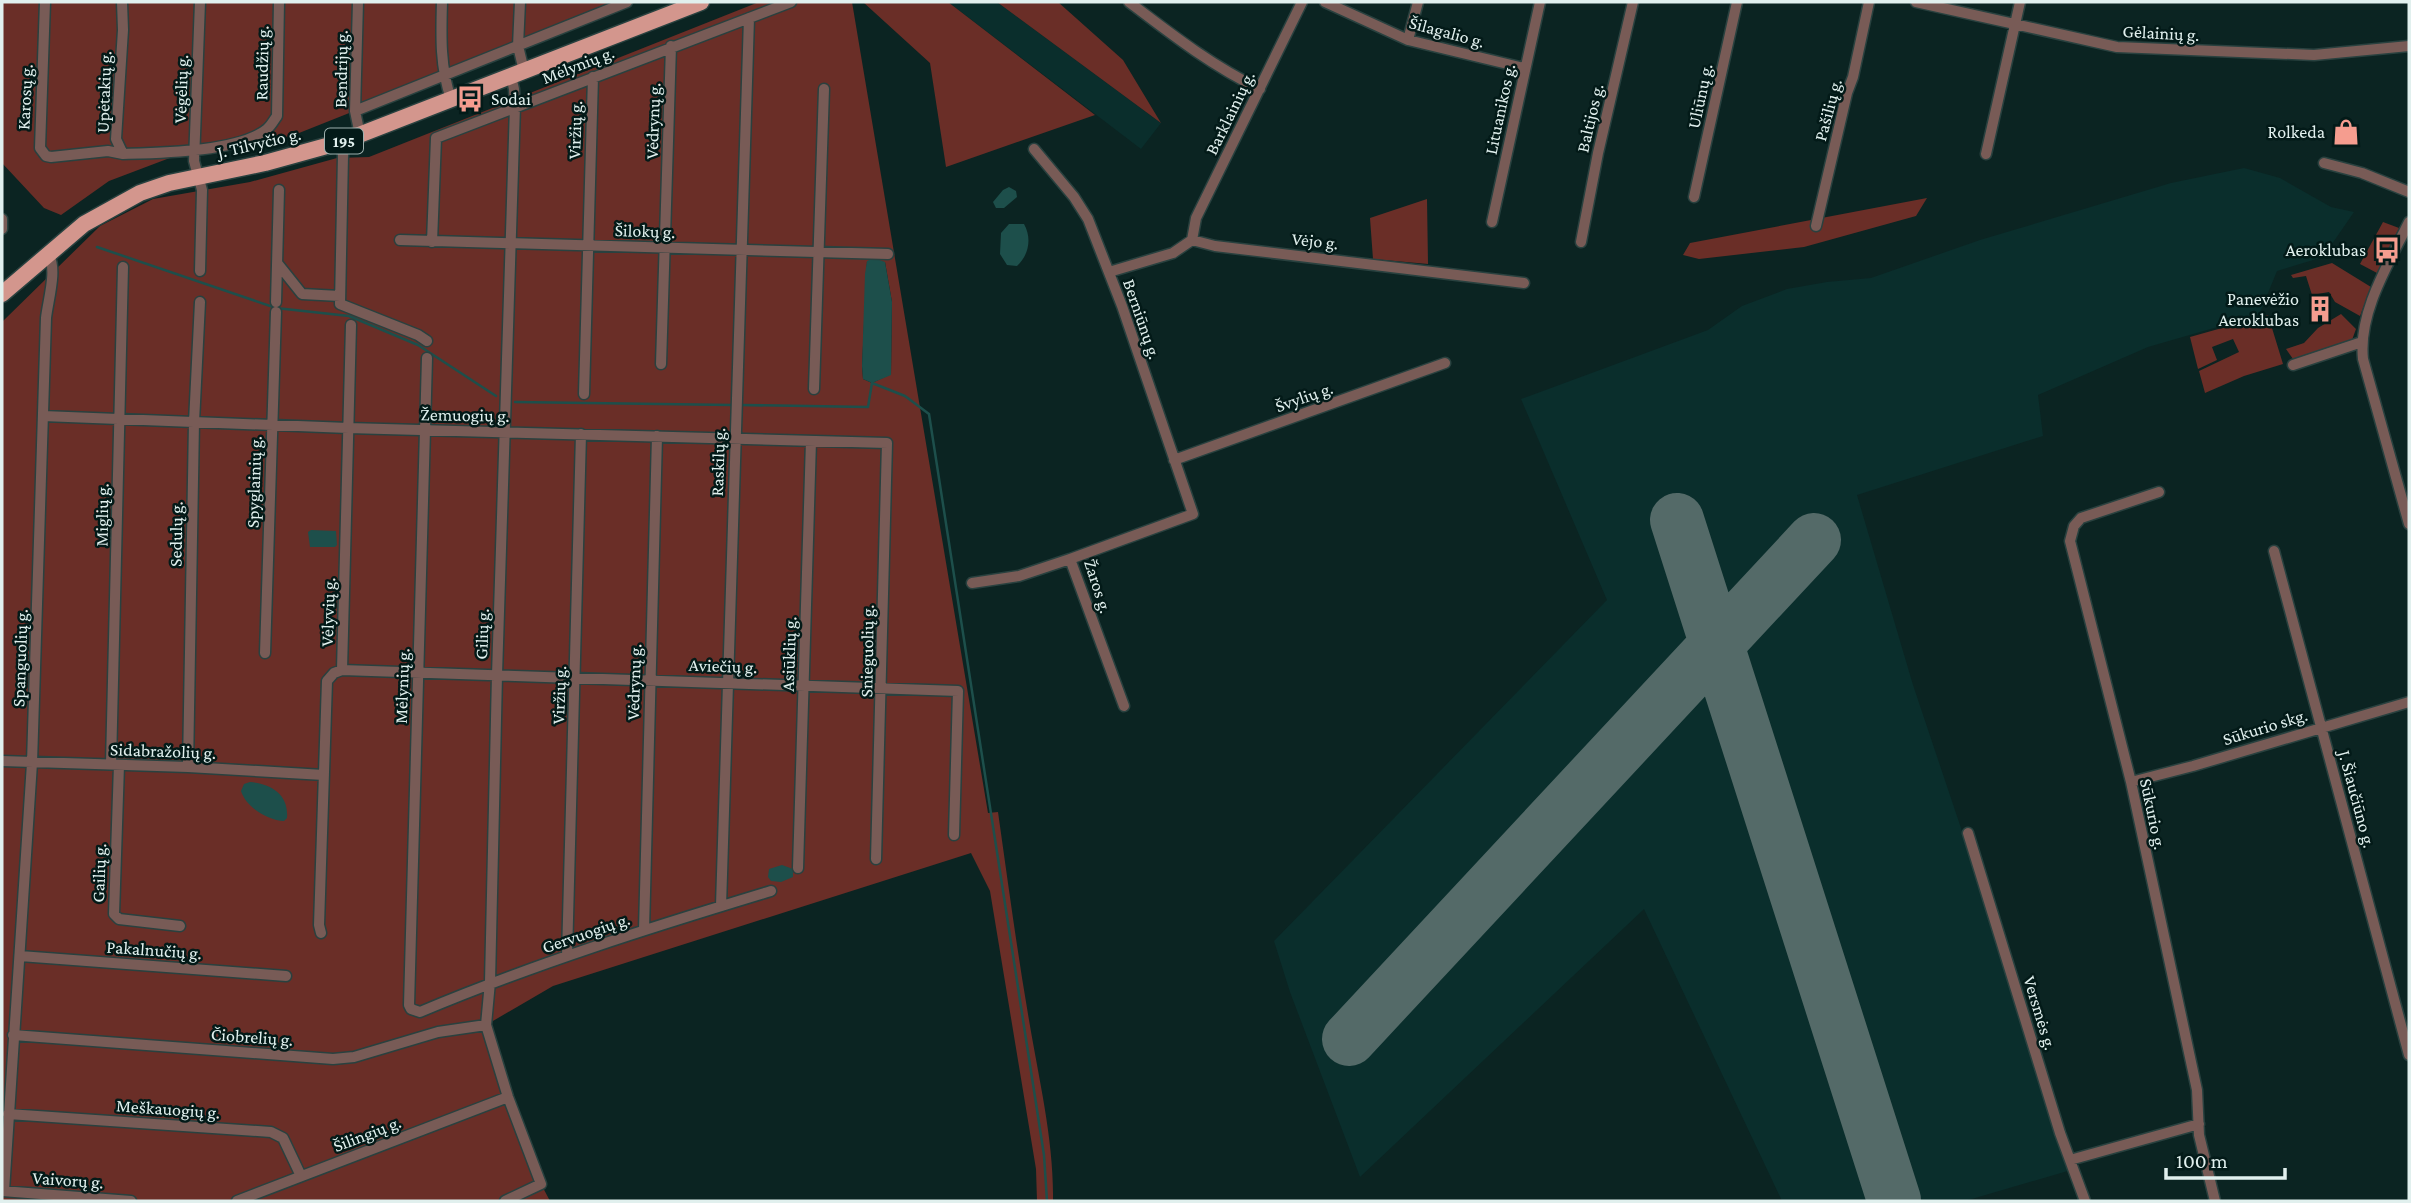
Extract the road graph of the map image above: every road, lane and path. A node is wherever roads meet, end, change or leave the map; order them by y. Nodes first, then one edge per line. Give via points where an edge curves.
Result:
1 (45, 2) edge
2 (122, 2) edge
3 (200, 2) edge
4 (279, 2) edge
5 (358, 2) edge
6 (442, 2) edge
7 (520, 2) edge
8 (627, 2) edge
9 (701, 2) edge
10 (791, 2) edge
11 (1129, 2) edge
12 (1302, 2) edge
13 (1325, 2) edge
14 (1418, 2) edge
15 (1540, 2) edge
16 (1633, 2) edge
17 (1737, 2) edge
18 (1869, 2) edge
19 (1916, 2) edge
20 (2020, 2) edge
21 (600, 7) edge
22 (748, 19) junction
23 (2014, 24) junction
24 (1408, 40) junction
25 (518, 46) junction
26 (671, 46) junction
27 (2409, 46) edge
28 (1524, 68) junction
29 (517, 73) junction
30 (444, 75) junction
31 (593, 77) junction
32 (824, 89) dead end
33 (1260, 89) junction
34 (451, 99) junction
35 (515, 106) junction
36 (355, 111) junction
37 (360, 135) junction
38 (341, 142) junction
39 (1034, 149) dead end
40 (194, 151) junction
41 (123, 154) junction
42 (1986, 154) dead end
43 (2324, 163) dead end
44 (199, 177) junction
45 (279, 190) dead end
46 (2409, 192) edge
47 (1694, 197) dead end
48 (2, 219) edge
49 (1492, 222) dead end
50 (2409, 222) edge
51 (1816, 226) dead end
52 (2, 229) edge
53 (400, 240) dead end
54 (1192, 240) junction
55 (432, 241) junction
56 (510, 242) junction
57 (1581, 242) dead end
58 (587, 245) junction
59 (664, 247) junction
60 (742, 249) junction
61 (818, 251) junction
62 (48, 254) junction
63 (888, 254) dead end
64 (278, 264) junction
65 (123, 267) dead end
66 (200, 271) dead end
67 (1109, 272) junction
68 (1524, 283) dead end
69 (2, 293) edge
70 (340, 296) junction
71 (200, 302) dead end
72 (351, 324) dead end
73 (427, 341) dead end
74 (2362, 341) junction
75 (427, 358) dead end
76 (1445, 363) dead end
77 (661, 364) dead end
78 (2293, 365) dead end
79 (814, 389) dead end
80 (584, 394) dead end
81 (43, 416) junction
82 (120, 419) junction
83 (194, 422) junction
84 (272, 425) junction
85 (348, 428) junction
86 (425, 430) junction
87 (504, 432) junction
88 (581, 434) junction
89 (657, 436) junction
90 (734, 439) junction
91 (811, 441) junction
92 (887, 443) joint
93 (1174, 460) junction
94 (2159, 492) dead end
95 (1193, 514) joint
96 (2409, 524) edge
97 (2274, 551) dead end
98 (1070, 559) junction
99 (972, 583) dead end
100 (265, 653) dead end
101 (342, 670) junction
102 (419, 673) junction
103 (497, 675) junction
104 (575, 677) junction
105 (650, 680) junction
106 (727, 682) junction
107 (804, 685) junction
108 (882, 687) junction
109 (2409, 702) edge
110 (1124, 706) dead end
111 (2321, 727) junction
112 (2, 761) edge
113 (32, 763) junction
114 (115, 764) junction
115 (188, 767) junction
116 (324, 775) junction
117 (2131, 782) junction
118 (1968, 833) dead end
119 (954, 835) dead end
120 (876, 859) dead end
121 (798, 868) dead end
122 (771, 891) dead end
123 (721, 906) junction
124 (180, 926) dead end
125 (644, 930) junction
126 (321, 933) dead end
127 (20, 956) junction
128 (567, 956) junction
129 (286, 976) dead end
130 (489, 982) junction
131 (415, 1012) joint
132 (485, 1025) junction
133 (13, 1035) junction
134 (2409, 1055) edge
135 (508, 1097) junction
136 (8, 1114) junction
137 (2199, 1124) junction
138 (2070, 1160) junction
139 (301, 1176) junction
140 (3, 1191) edge
141 (131, 1201) edge
142 (237, 1201) edge
143 (505, 1201) edge
144 (2085, 1201) edge
145 (2215, 1201) edge

1 - 41 street, Karosų g. via 40,148 51,157 108,151
2 - 41 street, Upėtakių g. via 116,139
3 - 40 street, Vėgėlių g.
4 - 40 street, Raudžių g. via 277,116 267,129 250,138
5 - 36 street, Bendrijų g.
6 - 30 street
7 - 25 street, Gilių g.
8 - 21 street
9 - 29 main road, J. Tilvyčio g. / 195
10 - 22 street, Mėlynių g.
11 - 33 street via 1200,56
12 - 33 street, Barklainių g.
13 - 24 street, Šilagalio g.
14 - 24 street
15 - 28 street, Lituanikos g.
16 - 57 street, Baltijos g.
17 - 47 street, Uliūnų g.
18 - 51 street, Pašilių g.
19 - 23 street, Gėlainių g.
20 - 23 street
21 - 25 street
22 - 26 street, Mėlynių g.
22 - 60 street, Raskilų g.
23 - 27 street, Gėlainių g. via 2118,47 2165,51 2314,55
23 - 42 street
24 - 28 street, Šilagalio g.
25 - 29 street, Gilių g.
25 - 30 street
26 - 31 street, Mėlynių g.
26 - 59 street, Vėdrynų g.
28 - 49 street, Lituanikos g.
29 - 34 main road, J. Tilvyčio g. / 195
29 - 35 street, Gilių g.
30 - 34 street
30 - 36 street
31 - 35 street, Mėlynių g.
31 - 58 street, Viržių g.
32 - 61 street
33 - 54 street, Barklainių g. via 1196,218
34 - 37 main road, J. Tilvyčio g. / 195
35 - 55 street, Mėlynių g. via 436,138
35 - 56 street, Gilių g.
36 - 37 street, Bendrijų g.
37 - 38 main road, J. Tilvyčio g. / 195
38 - 44 main road, J. Tilvyčio g. / 195
38 - 70 street
39 - 67 street, Berniūnų g. via 1088,219
40 - 41 street, Upėtakių g.
40 - 44 street, Vėgėlių g.
43 - 46 street
44 - 62 main road, J. Tilvyčio g. / 195 via 129,198 84,224
44 - 66 street
45 - 64 street, Spyglainių g.
48 - 52 street
50 - 74 street via 2379,286
53 - 55 street, Šilokų g.
54 - 67 street via 1173,253
54 - 68 street, Vėjo g.
55 - 56 street, Šilokų g.
56 - 58 street, Šilokų g.
56 - 87 street, Gilių g.
58 - 59 street, Šilokų g.
58 - 80 street, Viržių g.
59 - 60 street, Šilokų g.
59 - 77 street, Vėdrynų g.
60 - 61 street, Šilokų g.
60 - 90 street, Raskilų g.
61 - 63 street, Šilokų g.
61 - 79 street
62 - 69 main road, J. Tilvyčio g. / 195
62 - 81 street, Spanguolių g. via 54,268 46,318
64 - 70 street via 302,294
64 - 84 street, Spyglainių g.
65 - 82 street, Miglių g.
67 - 93 street, Berniūnų g.
70 - 73 street via 345,307
71 - 83 street, Sedulų g.
72 - 85 street, Vėlyvių g.
74 - 78 street
74 - 96 street
75 - 86 street, Mėlynių g.
76 - 93 street, Švylių g.
81 - 82 street, Žemuogių g.
81 - 113 street, Spanguolių g.
82 - 83 street, Žemuogių g.
82 - 114 street, Miglių g.
83 - 84 street, Žemuogių g.
83 - 115 street, Sedulų g.
84 - 85 street, Žemuogių g.
84 - 100 street, Spyglainių g.
85 - 86 street, Žemuogių g.
85 - 101 street, Vėlyvių g.
86 - 87 street, Žemuogių g.
86 - 102 street, Mėlynių g.
87 - 88 street, Žemuogių g.
87 - 103 street, Gilių g.
88 - 89 street, Žemuogių g.
88 - 104 street, Viržių g.
89 - 90 street, Žemuogių g.
89 - 105 street, Vėdrynų g.
90 - 91 street, Žemuogių g.
90 - 106 street, Raskilų g.
91 - 92 street, Žemuogių g.
91 - 107 street, Asiūklių g.
92 - 108 street, Snieguolių g.
93 - 95 street, Berniūnų g.
94 - 117 street, Sūkurio g. via 2081,517 2070,541
95 - 98 street, Žaros g.
97 - 111 street, J. Šiaučiūno g.
98 - 99 street via 1019,576
98 - 110 street, Žaros g.
101 - 102 street, Aviečių g.
101 - 116 street, Vėlyvių g. via 327,681
102 - 103 street, Aviečių g.
102 - 131 street, Mėlynių g. via 409,1005
103 - 104 street, Aviečių g.
103 - 130 street, Gilių g.
104 - 105 street, Aviečių g.
104 - 128 street, Viržių g.
105 - 106 street, Aviečių g.
105 - 125 street, Vėdrynų g.
106 - 107 street, Aviečių g.
106 - 123 street, Raskilų g.
107 - 108 street, Aviečių g.
107 - 121 street, Asiūklių g.
108 - 119 street, Aviečių g. via 958,691
108 - 120 street, Snieguolių g.
109 - 111 street, Sūkurio skg.
111 - 117 street, Sūkurio skg.
111 - 134 street, J. Šiaučiūno g.
112 - 113 street, Sidabražolių g.
113 - 114 street, Sidabražolių g.
113 - 127 street, Spanguolių g.
114 - 115 street, Sidabražolių g.
114 - 124 street, Gailių g. via 114,914 119,919
115 - 116 street, Sidabražolių g.
116 - 126 street, Vėlyvių g.
117 - 137 street, Sūkurio g. via 2197,1090
118 - 138 street, Versmės g.
122 - 123 street, Gervuogių g.
123 - 125 street, Gervuogių g.
125 - 128 street, Gervuogių g.
127 - 129 street, Pakalnučių g.
127 - 133 street, Spanguolių g.
128 - 130 street, Gervuogių g.
130 - 131 street, Gervuogių g.
130 - 132 street, Gilių g.
132 - 133 street, Čiobrelių g. via 333,1059
132 - 135 street, Gilių g.
133 - 136 street, Spanguolių g.
135 - 139 street, Šilingių g.
135 - 143 street, Gilių g. via 541,1184
136 - 139 street, Meškauogių g. via 271,1132 283,1138
136 - 140 street, Spanguolių g.
137 - 138 street
137 - 145 street, Sūkurio g.
138 - 144 street, Versmės g.
139 - 142 street, Šilingių g.
140 - 141 street, Vaivorų g.

